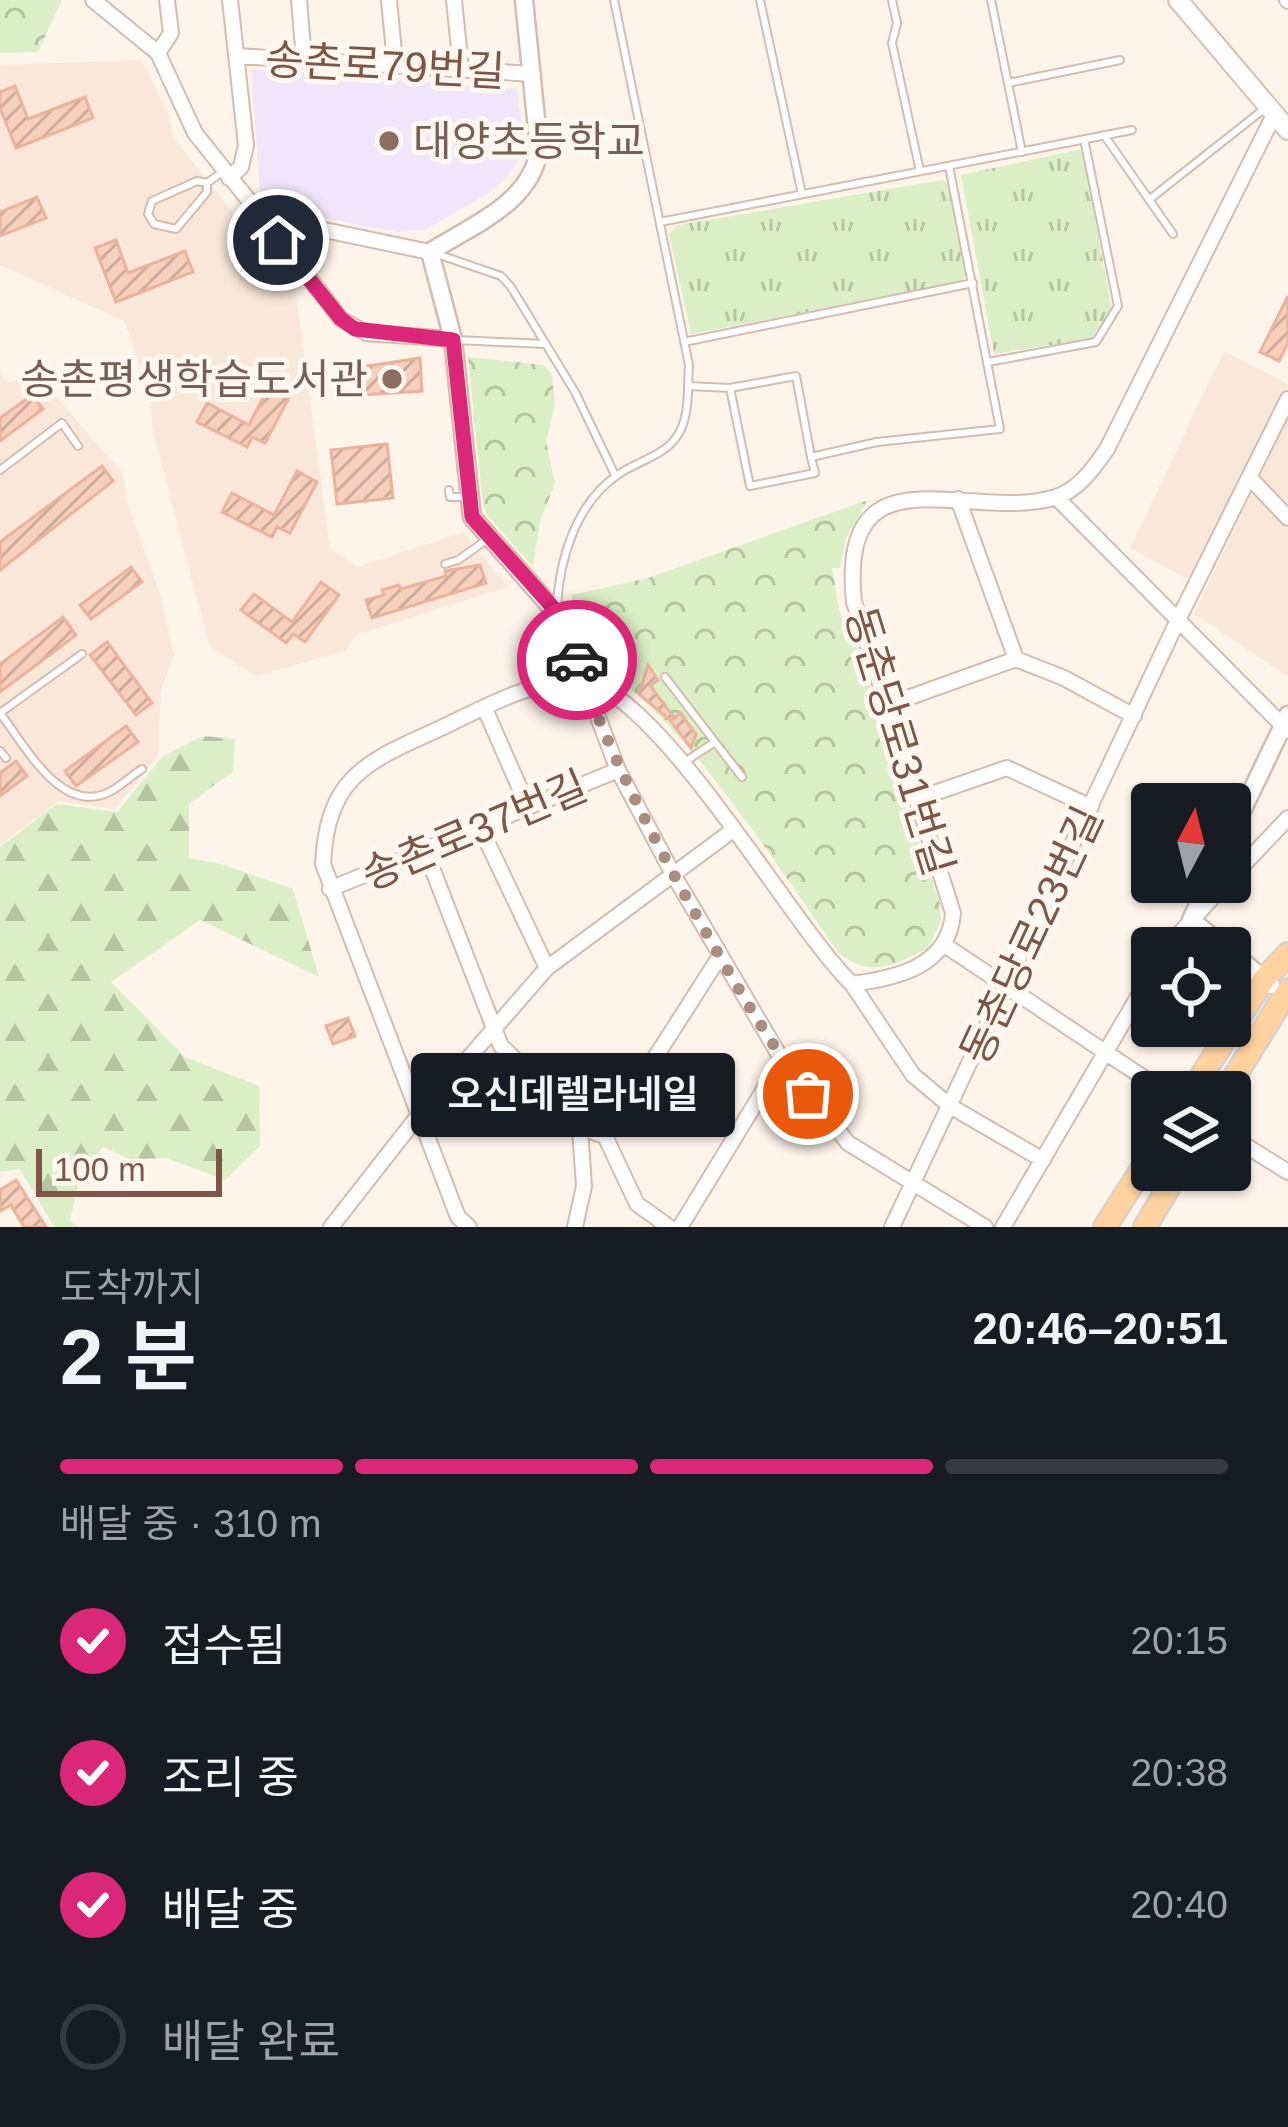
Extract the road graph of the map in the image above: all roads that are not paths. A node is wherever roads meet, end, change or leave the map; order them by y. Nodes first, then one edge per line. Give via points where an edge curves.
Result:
1 (93, 0) edge
2 (167, 0) edge
3 (230, 0) edge
4 (299, 0) edge
5 (388, 0) edge
6 (454, 0) edge
7 (524, 0) edge
8 (614, 0) edge
9 (760, 0) edge
10 (892, 0) edge
11 (991, 0) edge
12 (1178, 0) edge
13 (158, 52) junction
14 (236, 56) junction
15 (304, 60) junction
16 (1120, 60) dead end
17 (395, 63) junction
18 (461, 68) junction
19 (533, 74) junction
20 (1008, 83) junction
21 (1270, 111) junction
22 (1132, 130) dead end
23 (1288, 130) edge
24 (1104, 135) junction
25 (1084, 139) junction
26 (1022, 152) junction
27 (950, 166) junction
28 (920, 171) junction
29 (226, 174) junction
30 (207, 183) junction
31 (802, 194) junction
32 (1150, 200) junction
33 (262, 217) junction
34 (659, 222) junction
35 (1173, 234) dead end
36 (430, 252) junction
37 (973, 283) junction
38 (453, 340) junction
39 (684, 342) junction
40 (546, 344) junction
41 (988, 362) junction
42 (688, 386) junction
43 (730, 388) junction
44 (1288, 399) edge
45 (78, 446) dead end
46 (812, 458) junction
47 (0, 470) edge
48 (616, 475) junction
49 (1251, 479) junction
50 (449, 490) dead end
51 (468, 497) junction
52 (1056, 497) junction
53 (958, 500) junction
54 (1288, 518) edge
55 (488, 539) junction
56 (445, 564) dead end
57 (556, 611) junction
58 (1177, 622) junction
59 (82, 654) dead end
60 (1016, 659) junction
61 (665, 677) dead end
62 (584, 680) junction
63 (888, 705) junction
64 (485, 709) junction
65 (0, 713) edge
66 (1134, 716) junction
67 (1286, 724) edge
68 (715, 742) junction
69 (682, 763) junction
70 (142, 769) dead end
71 (618, 770) junction
72 (742, 778) dead end
73 (1251, 794) edge
74 (917, 799) junction
75 (528, 807) junction
76 (1091, 807) junction
77 (1288, 818) edge
78 (480, 827) junction
79 (733, 830) junction
80 (425, 850) junction
81 (1251, 858) edge
82 (673, 874) junction
83 (330, 889) junction
84 (1199, 903) edge
85 (1208, 903) edge
86 (1191, 920) junction
87 (1185, 927) edge
88 (1200, 927) edge
89 (946, 946) junction
90 (1288, 954) edge
91 (720, 956) junction
92 (547, 968) junction
93 (1251, 969) edge
94 (1264, 979) junction
95 (852, 983) junction
96 (1008, 986) junction
97 (1286, 994) edge
98 (1131, 1011) edge
99 (497, 1028) junction
100 (1108, 1052) junction
101 (782, 1060) junction
102 (1135, 1071) edge
103 (1205, 1071) edge
104 (1238, 1071) edge
105 (950, 1106) junction
106 (418, 1116) junction
107 (580, 1130) junction
108 (605, 1136) junction
109 (1251, 1149) edge
110 (1043, 1160) junction
111 (1288, 1172) edge
112 (914, 1182) junction
113 (1131, 1186) edge
114 (1166, 1191) edge
115 (331, 1227) edge
116 (469, 1227) edge
117 (575, 1227) edge
118 (669, 1227) edge
119 (680, 1227) edge
120 (892, 1227) edge
121 (985, 1227) edge
122 (1003, 1227) edge
123 (1105, 1227) edge
124 (1145, 1227) edge

1 - 13 street
2 - 13 street via 171,33
3 - 14 street
4 - 15 street
5 - 17 street
6 - 18 street
7 - 19 street
8 - 34 lane
9 - 31 lane
10 - 28 lane via 892,44
11 - 20 lane
12 - 21 main road
13 - 29 street via 195,133
14 - 15 street, 송촌로79번길
14 - 29 street via 246,145 241,167
15 - 17 street, 송촌로79번길
16 - 20 lane
17 - 18 street, 송촌로79번길
18 - 19 street, 송촌로79번길
19 - 36 street via 536,170 512,200
20 - 26 lane
21 - 23 main road
21 - 32 lane
21 - 52 street via 1107,449 1082,481
22 - 24 lane
24 - 25 lane
24 - 32 lane
25 - 26 lane
25 - 41 lane via 1118,306 1096,342
26 - 27 lane
27 - 28 lane
27 - 37 lane
28 - 31 lane
29 - 30 lane
29 - 33 street
30 - 30 lane via 176,229 154,224 152,200
31 - 34 lane
32 - 35 lane
33 - 36 street
33 - 38 street via 355,329
34 - 39 lane
36 - 38 street
36 - 40 lane via 501,276
37 - 39 lane
37 - 41 lane
38 - 40 lane
38 - 51 street
39 - 42 lane
40 - 48 lane
41 - 46 lane via 1000,429
42 - 43 lane
42 - 48 lane via 674,441
43 - 46 lane via 796,376
43 - 46 lane via 750,486 814,473
44 - 49 street, 동춘당로23번길
45 - 47 lane via 62,423
48 - 57 lane via 568,543
49 - 54 street
49 - 58 street, 동춘당로23번길
50 - 51 lane
51 - 55 street
52 - 53 street, 동춘당로31번길
52 - 58 street
53 - 60 street
53 - 63 street, 동춘당로31번길 via 891,503 856,537 854,602
55 - 56 lane
55 - 57 street
57 - 62 street
58 - 66 street, 동춘당로23번길
58 - 67 street
59 - 65 lane
60 - 63 street
60 - 66 street
61 - 68 lane
62 - 64 street via 530,689
62 - 69 street via 649,722
62 - 71 street
63 - 74 street, 동춘당로31번길
64 - 75 street
64 - 83 street via 377,756 350,778 325,833
65 - 70 lane via 56,786 106,794
66 - 76 street, 동춘당로23번길
67 - 73 street
68 - 69 lane
68 - 72 lane
69 - 79 street
71 - 75 street, 송촌로37번길
71 - 82 street
74 - 76 street via 1007,768
74 - 89 street, 동춘당로31번길 via 953,913
75 - 78 street, 송촌로37번길
76 - 96 street, 동춘당로23번길
77 - 81 street
78 - 80 street, 송촌로37번길
78 - 92 street
79 - 82 street
79 - 95 street
80 - 83 street, 송촌로37번길
80 - 99 street
82 - 91 street
82 - 92 street
83 - 106 street
84 - 86 street
85 - 86 street
86 - 87 street
86 - 88 street
89 - 95 street via 886,980
89 - 96 street
90 - 94 main road
91 - 101 street
91 - 108 street
92 - 99 street
93 - 94 street
94 - 97 street
94 - 103 main road
95 - 105 street via 913,1075
96 - 100 street
96 - 105 street, 동춘당로23번길
97 - 104 main road
98 - 100 street
99 - 106 street
99 - 107 street via 501,1046
100 - 102 street
100 - 110 street
101 - 112 street via 848,1143
101 - 119 street
105 - 110 street
105 - 112 street, 동춘당로23번길
106 - 115 street
106 - 116 street
107 - 108 street
107 - 117 street via 584,1186
108 - 118 street via 637,1204
109 - 111 street
110 - 122 street
112 - 120 street, 동춘당로23번길
112 - 121 street
113 - 123 main road
114 - 124 main road

